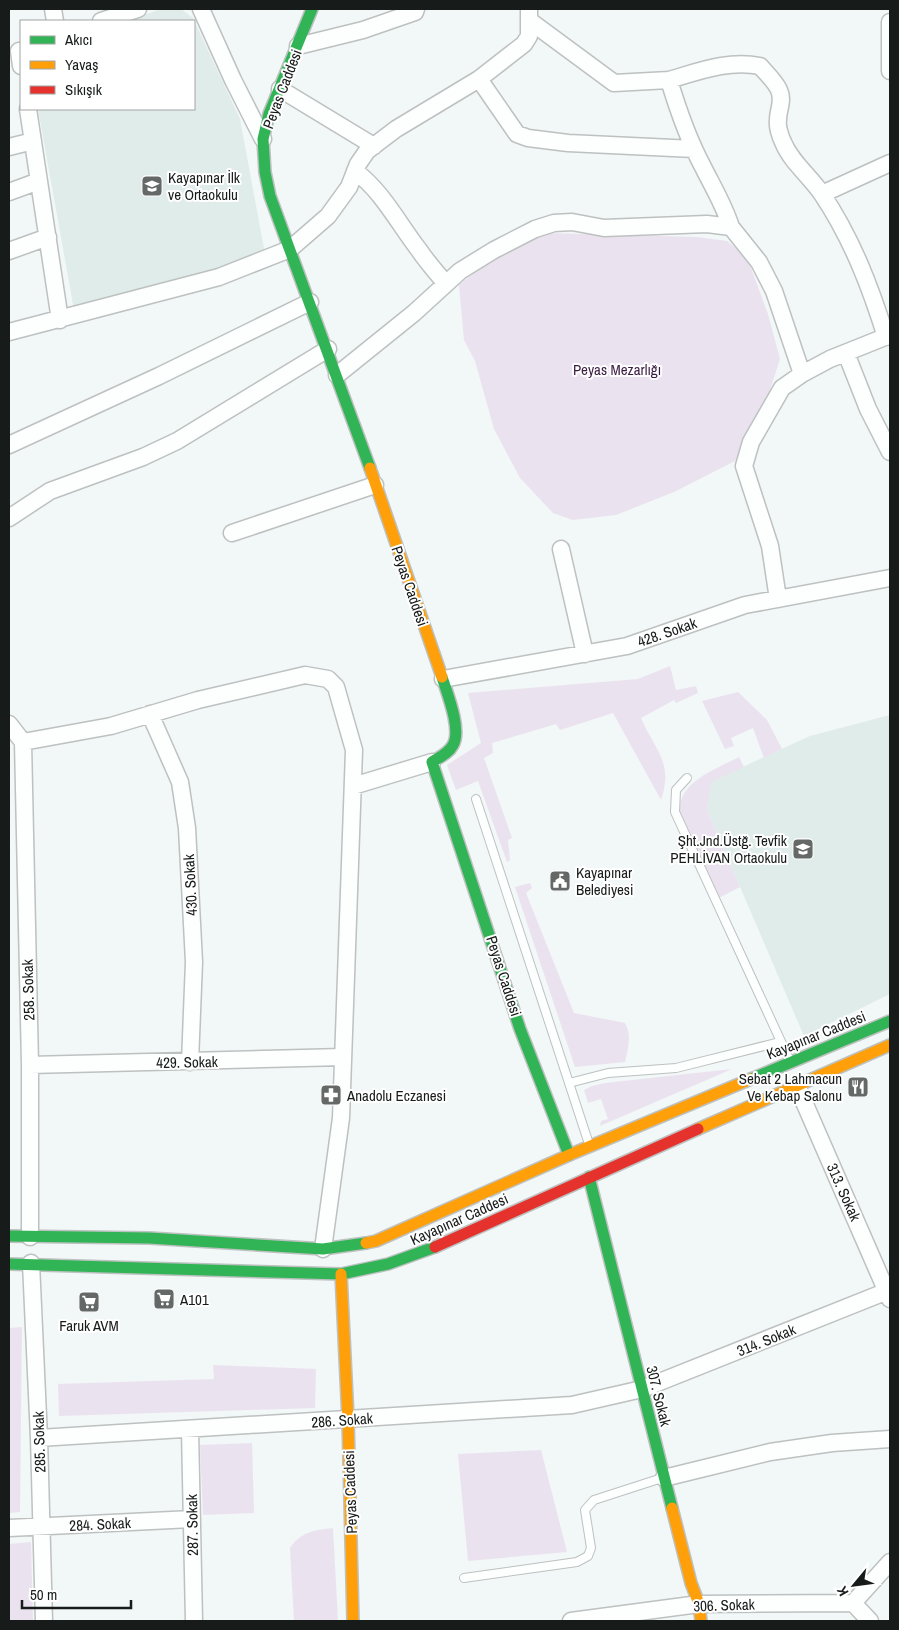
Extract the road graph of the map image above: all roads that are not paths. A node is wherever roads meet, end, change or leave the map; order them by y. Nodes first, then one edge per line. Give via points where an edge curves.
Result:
1 (138, 9) edge
2 (201, 9) edge
3 (312, 9) edge
4 (416, 9) edge
5 (529, 15) edge
6 (104, 20) edge
7 (890, 22) edge
8 (298, 46) junction
9 (890, 72) edge
10 (479, 79) junction
11 (669, 80) junction
12 (280, 89) junction
13 (28, 110) edge
14 (263, 139) junction
15 (33, 141) junction
16 (374, 146) junction
17 (9, 147) edge
18 (694, 149) junction
19 (890, 163) edge
20 (355, 171) junction
21 (39, 181) junction
22 (9, 192) edge
23 (822, 194) junction
24 (731, 227) junction
25 (48, 237) junction
26 (290, 249) junction
27 (9, 251) edge
28 (446, 284) junction
29 (310, 302) junction
30 (60, 320) junction
31 (9, 332) edge
32 (888, 336) edge
33 (328, 349) junction
34 (846, 353) junction
35 (802, 374) junction
36 (337, 375) junction
37 (9, 445) edge
38 (890, 452) edge
39 (375, 485) junction
40 (9, 518) edge
41 (232, 533) dead end
42 (561, 549) dead end
43 (890, 578) edge
44 (778, 599) junction
45 (585, 654) junction
46 (443, 679) junction
47 (150, 714) junction
48 (9, 724) edge
49 (23, 742) junction
50 (432, 762) junction
51 (687, 778) dead end
52 (353, 786) junction
53 (476, 799) dead end
54 (890, 1021) edge
55 (780, 1042) junction
56 (890, 1045) edge
57 (344, 1057) junction
58 (790, 1061) junction
59 (190, 1062) junction
60 (30, 1065) junction
61 (569, 1083) junction
62 (797, 1086) junction
63 (590, 1146) junction
64 (569, 1155) junction
65 (589, 1176) junction
66 (9, 1236) edge
67 (30, 1237) junction
68 (323, 1249) junction
69 (31, 1263) junction
70 (9, 1264) edge
71 (341, 1274) junction
72 (889, 1293) edge
73 (642, 1389) junction
74 (348, 1419) junction
75 (190, 1430) junction
76 (39, 1438) junction
77 (890, 1439) edge
78 (664, 1478) junction
79 (192, 1519) junction
80 (41, 1526) junction
81 (9, 1528) edge
82 (890, 1562) edge
83 (464, 1578) dead end
84 (853, 1603) junction
85 (699, 1604) junction
86 (44, 1621) edge
87 (194, 1621) edge
88 (353, 1621) edge
89 (571, 1621) edge
90 (701, 1621) edge
91 (870, 1621) edge

1 - 6 street
2 - 14 street
3 - 8 street, Peyas Caddesi
4 - 8 street via 363,30
5 - 10 street via 529,36 524,44
5 - 11 street via 614,83
7 - 9 street
8 - 12 street, Peyas Caddesi
10 - 16 street
10 - 18 street via 517,134 528,138
11 - 18 street
11 - 23 street via 717,65 742,63 760,66 779,91 782,104 777,121 783,142
12 - 14 street, Peyas Caddesi
12 - 16 street
13 - 15 street
14 - 26 street, Peyas Caddesi via 270,196
15 - 17 street
15 - 21 street
16 - 20 street via 367,151
18 - 24 street via 722,202
19 - 23 street
20 - 26 street via 349,187 328,216
20 - 28 street via 368,181 389,207
21 - 22 street
21 - 25 street
23 - 32 street via 863,268
24 - 28 street via 707,224 604,228 572,222 554,224 535,229 494,250 460,271
24 - 35 street via 759,262 774,291
25 - 27 street
25 - 30 street
26 - 29 street, Peyas Caddesi
26 - 30 street via 219,277
28 - 36 street
29 - 33 street, Peyas Caddesi
29 - 37 street
30 - 31 street
32 - 34 street
33 - 36 street, Peyas Caddesi
33 - 40 street via 177,441 50,491
34 - 35 street
34 - 38 street via 868,409
35 - 44 street via 782,388 751,442 744,466 770,546
36 - 39 street, Peyas Caddesi
39 - 41 street
39 - 46 street, Peyas Caddesi
42 - 45 street
43 - 44 street, 428. Sokak
44 - 45 street, 428. Sokak via 745,605 627,646
45 - 46 street, 428. Sokak
46 - 50 street, Peyas Caddesi via 453,713 455,741 447,752
47 - 49 street via 111,726
47 - 52 street via 305,675 328,680 336,687 354,750
47 - 59 street, 430. Sokak via 180,782 187,828 194,962
48 - 49 street
49 - 60 street, 258. Sokak
50 - 52 street
50 - 64 street, Peyas Caddesi via 520,1029
51 - 55 lane via 676,790 675,812
52 - 57 street
53 - 61 lane
54 - 58 street, Kayapınar Caddesi
55 - 58 lane
55 - 61 lane via 676,1068 608,1073
56 - 62 street, Kayapınar Caddesi
57 - 59 street, 429. Sokak
57 - 68 street via 341,1118
58 - 63 street, Kayapınar Caddesi
59 - 60 street, 429. Sokak
60 - 67 street, 258. Sokak
61 - 63 lane
62 - 65 street, Kayapınar Caddesi
62 - 72 street, 313. Sokak
63 - 64 street, Kayapınar Caddesi
64 - 68 street, Kayapınar Caddesi via 376,1241
65 - 71 street, Kayapınar Caddesi via 418,1255
65 - 73 street, 307. Sokak
66 - 67 street, Kayapınar Caddesi
67 - 68 street, Kayapınar Caddesi via 149,1238
69 - 70 street, Kayapınar Caddesi
69 - 71 street, Kayapınar Caddesi
69 - 76 street, 285. Sokak
71 - 74 street, Peyas Caddesi
72 - 73 street, 314. Sokak
73 - 74 street, 286. Sokak via 572,1405
73 - 78 street, 307. Sokak
74 - 75 street, 286. Sokak
74 - 88 street, Peyas Caddesi
75 - 76 street, 286. Sokak
75 - 79 street, 287. Sokak
76 - 80 street, 285. Sokak
77 - 78 street via 770,1452
78 - 83 lane via 594,1500 585,1510 591,1548 588,1556 577,1562
78 - 85 street, 307. Sokak
79 - 80 street, 284. Sokak
79 - 87 street, 287. Sokak
80 - 81 street, 284. Sokak
80 - 86 street, 285. Sokak
82 - 84 street
84 - 85 street, 306. Sokak
84 - 91 street
85 - 89 street, 306. Sokak
85 - 90 street, 307. Sokak

